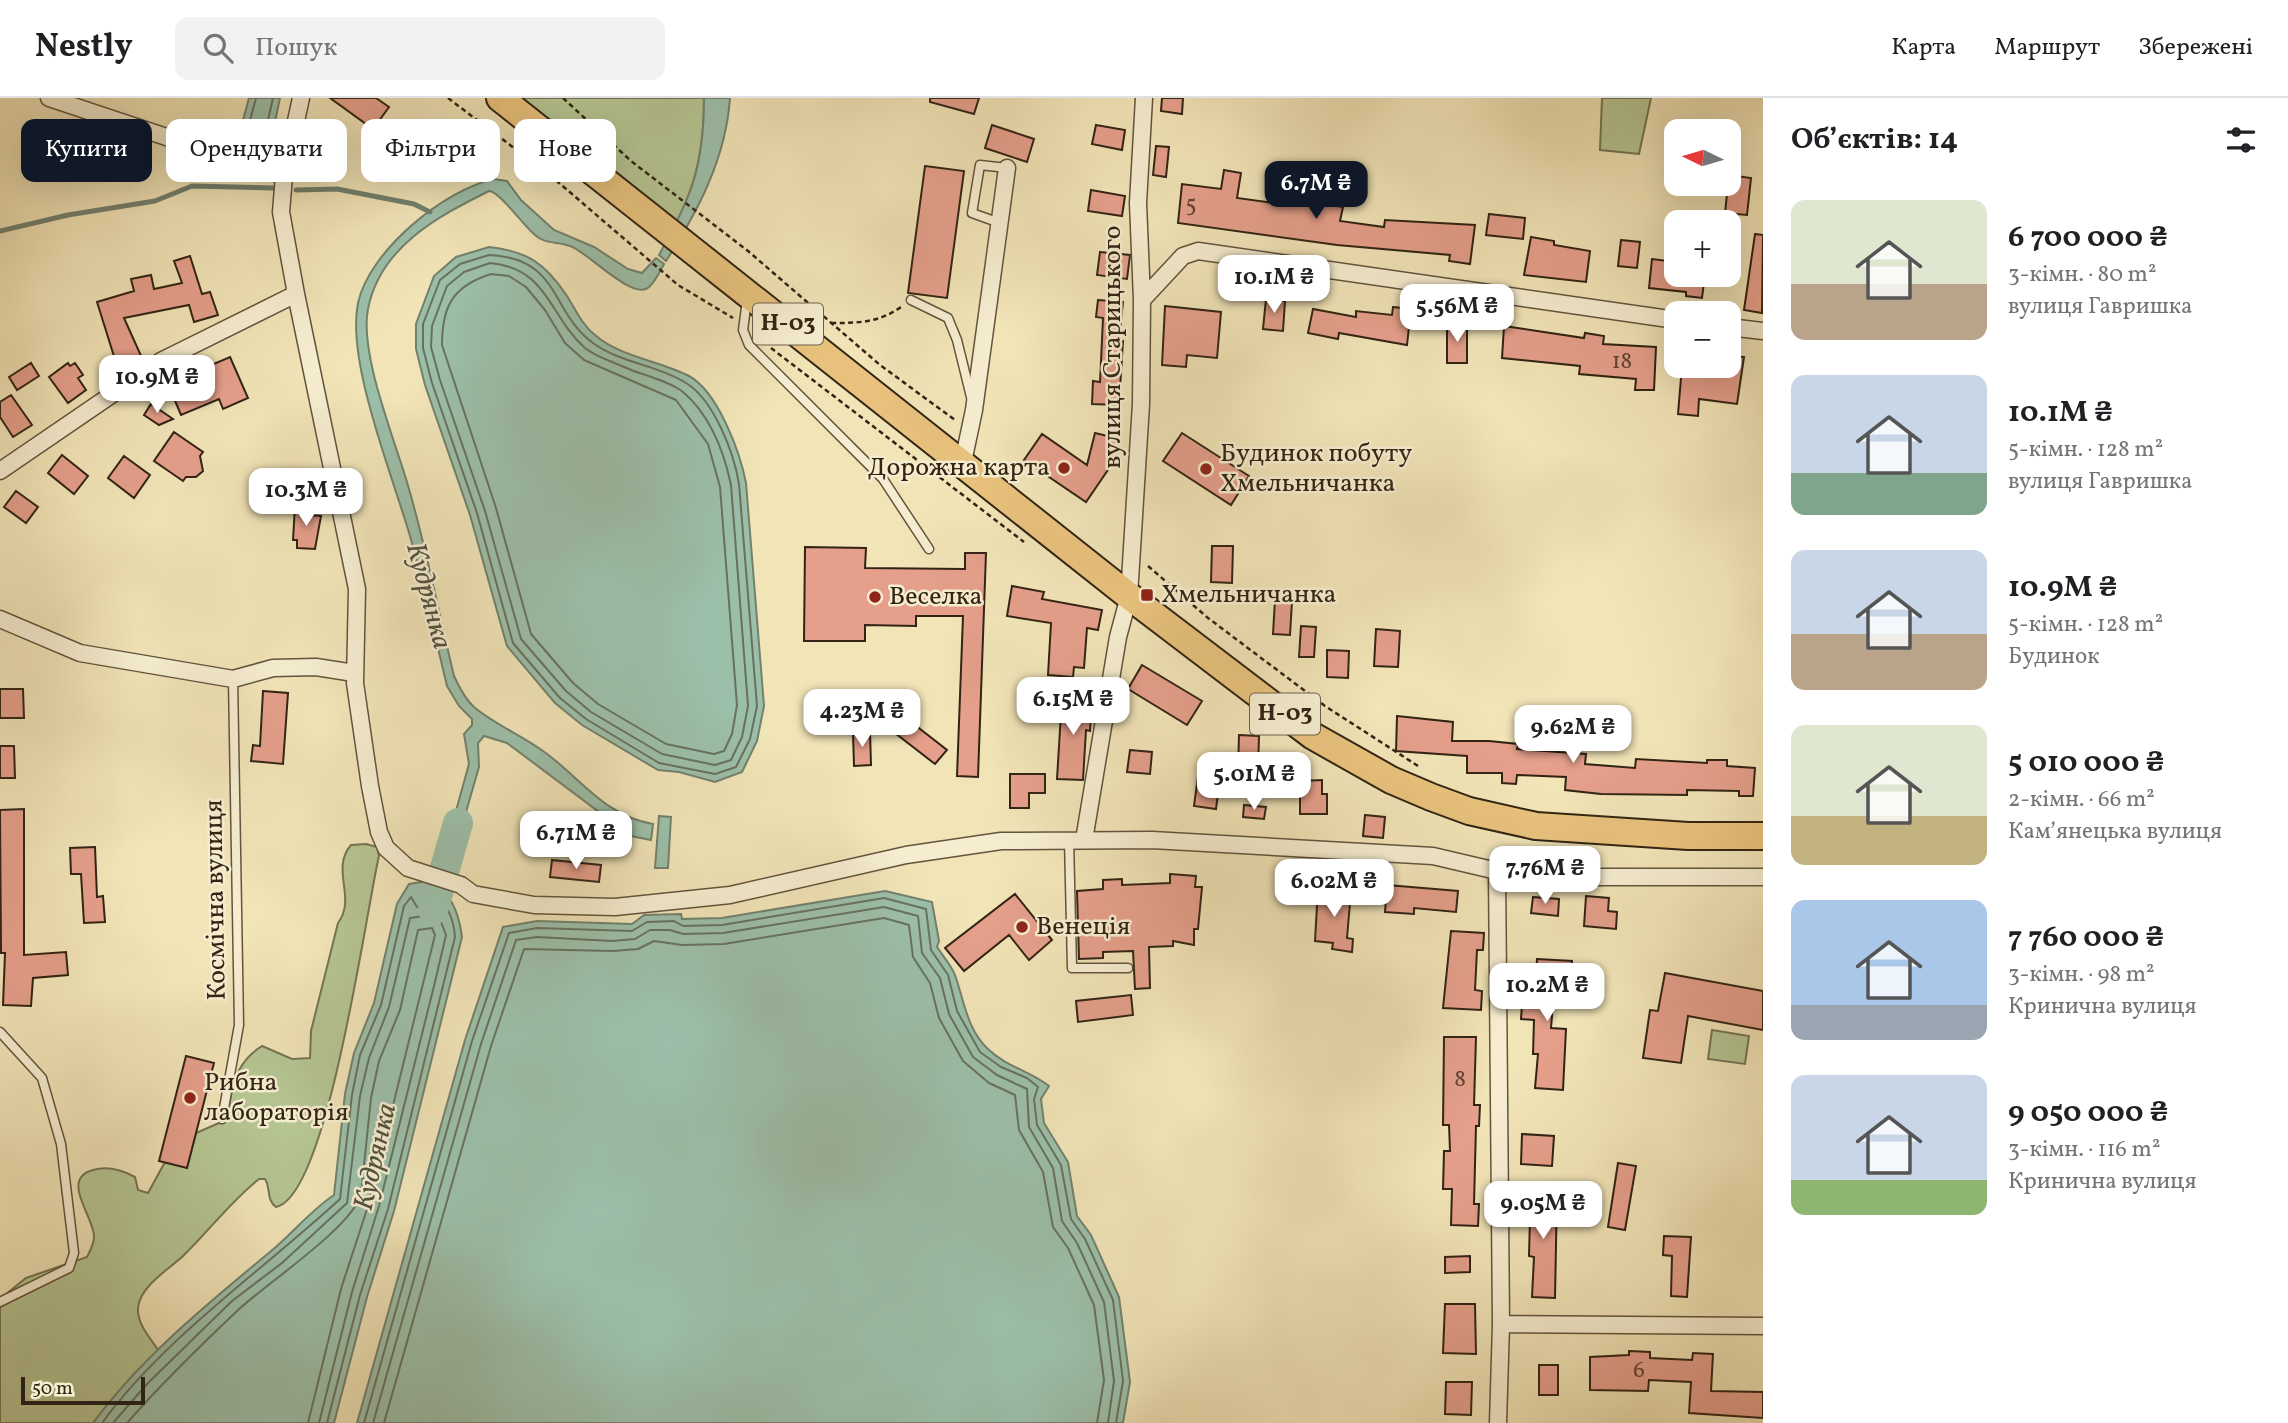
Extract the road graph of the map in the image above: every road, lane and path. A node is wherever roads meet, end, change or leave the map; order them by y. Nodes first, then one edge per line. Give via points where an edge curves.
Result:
1 (49, 98) edge
2 (301, 98) edge
3 (448, 98) edge
4 (500, 98) edge
5 (563, 98) edge
6 (1143, 98) edge
7 (296, 119) edge
8 (166, 137) edge
9 (1007, 168) joint
10 (284, 182) edge
11 (997, 222) junction
12 (748, 293) junction
13 (296, 294) junction
14 (911, 300) joint
15 (1142, 300) junction
16 (1664, 318) edge
17 (831, 323) junction
18 (743, 324) junction
19 (1741, 328) edge
20 (1763, 331) edge
21 (974, 410) junction
22 (970, 431) junction
23 (963, 462) junction
24 (0, 471) edge
25 (1032, 548) dead end
26 (1132, 548) junction
27 (929, 549) dead end
28 (1129, 596) junction
29 (0, 619) edge
30 (354, 673) junction
31 (233, 679) junction
32 (1422, 769) dead end
33 (1763, 836) edge
34 (1077, 840) junction
35 (1497, 871) junction
36 (1763, 877) edge
37 (1128, 968) dead end
38 (0, 1032) edge
39 (222, 1119) dead end
40 (0, 1302) edge
41 (1501, 1324) junction
42 (1763, 1326) edge
43 (1499, 1423) edge

1 - 8 street
2 - 7 street
3 - 18 path via 551,176 678,285
4 - 12 main road, Н-03
5 - 17 path via 631,161
6 - 15 street, вулиця Старицького via 1138,203
9 - 11 street
9 - 11 lane via 980,164 972,213
10 - 13 street via 281,212
11 - 21 street
12 - 18 lane
12 - 23 main road, Н-03
13 - 24 street via 161,361
13 - 30 street via 357,589
14 - 17 path via 886,317 864,323
14 - 21 lane via 948,318
15 - 16 street via 1183,256 1198,251
15 - 26 street, вулиця Старицького
17 - 22 path
18 - 25 path via 817,386
18 - 27 lane via 749,345 883,479
19 - 20 street
21 - 22 street
22 - 23 street
23 - 28 main road, Н-03
26 - 28 street, вулиця Старицького
26 - 32 path via 1160,579 1208,618 1325,706
28 - 33 main road, Н-03 via 1313,736 1431,797 1536,826
28 - 34 street, вулиця Старицького
29 - 31 street via 80,653
30 - 31 street via 316,667 273,668
30 - 34 street via 379,832 386,848 408,868 461,885 473,894 534,905 615,907 730,895 915,853 1001,841
31 - 39 lane, Космічна вулиця via 239,1025
34 - 35 street via 1433,856
34 - 37 lane via 1072,968
35 - 36 street via 1596,877
35 - 41 street
38 - 40 lane via 42,1078 61,1144 74,1253 69,1268
41 - 42 street
41 - 43 street

